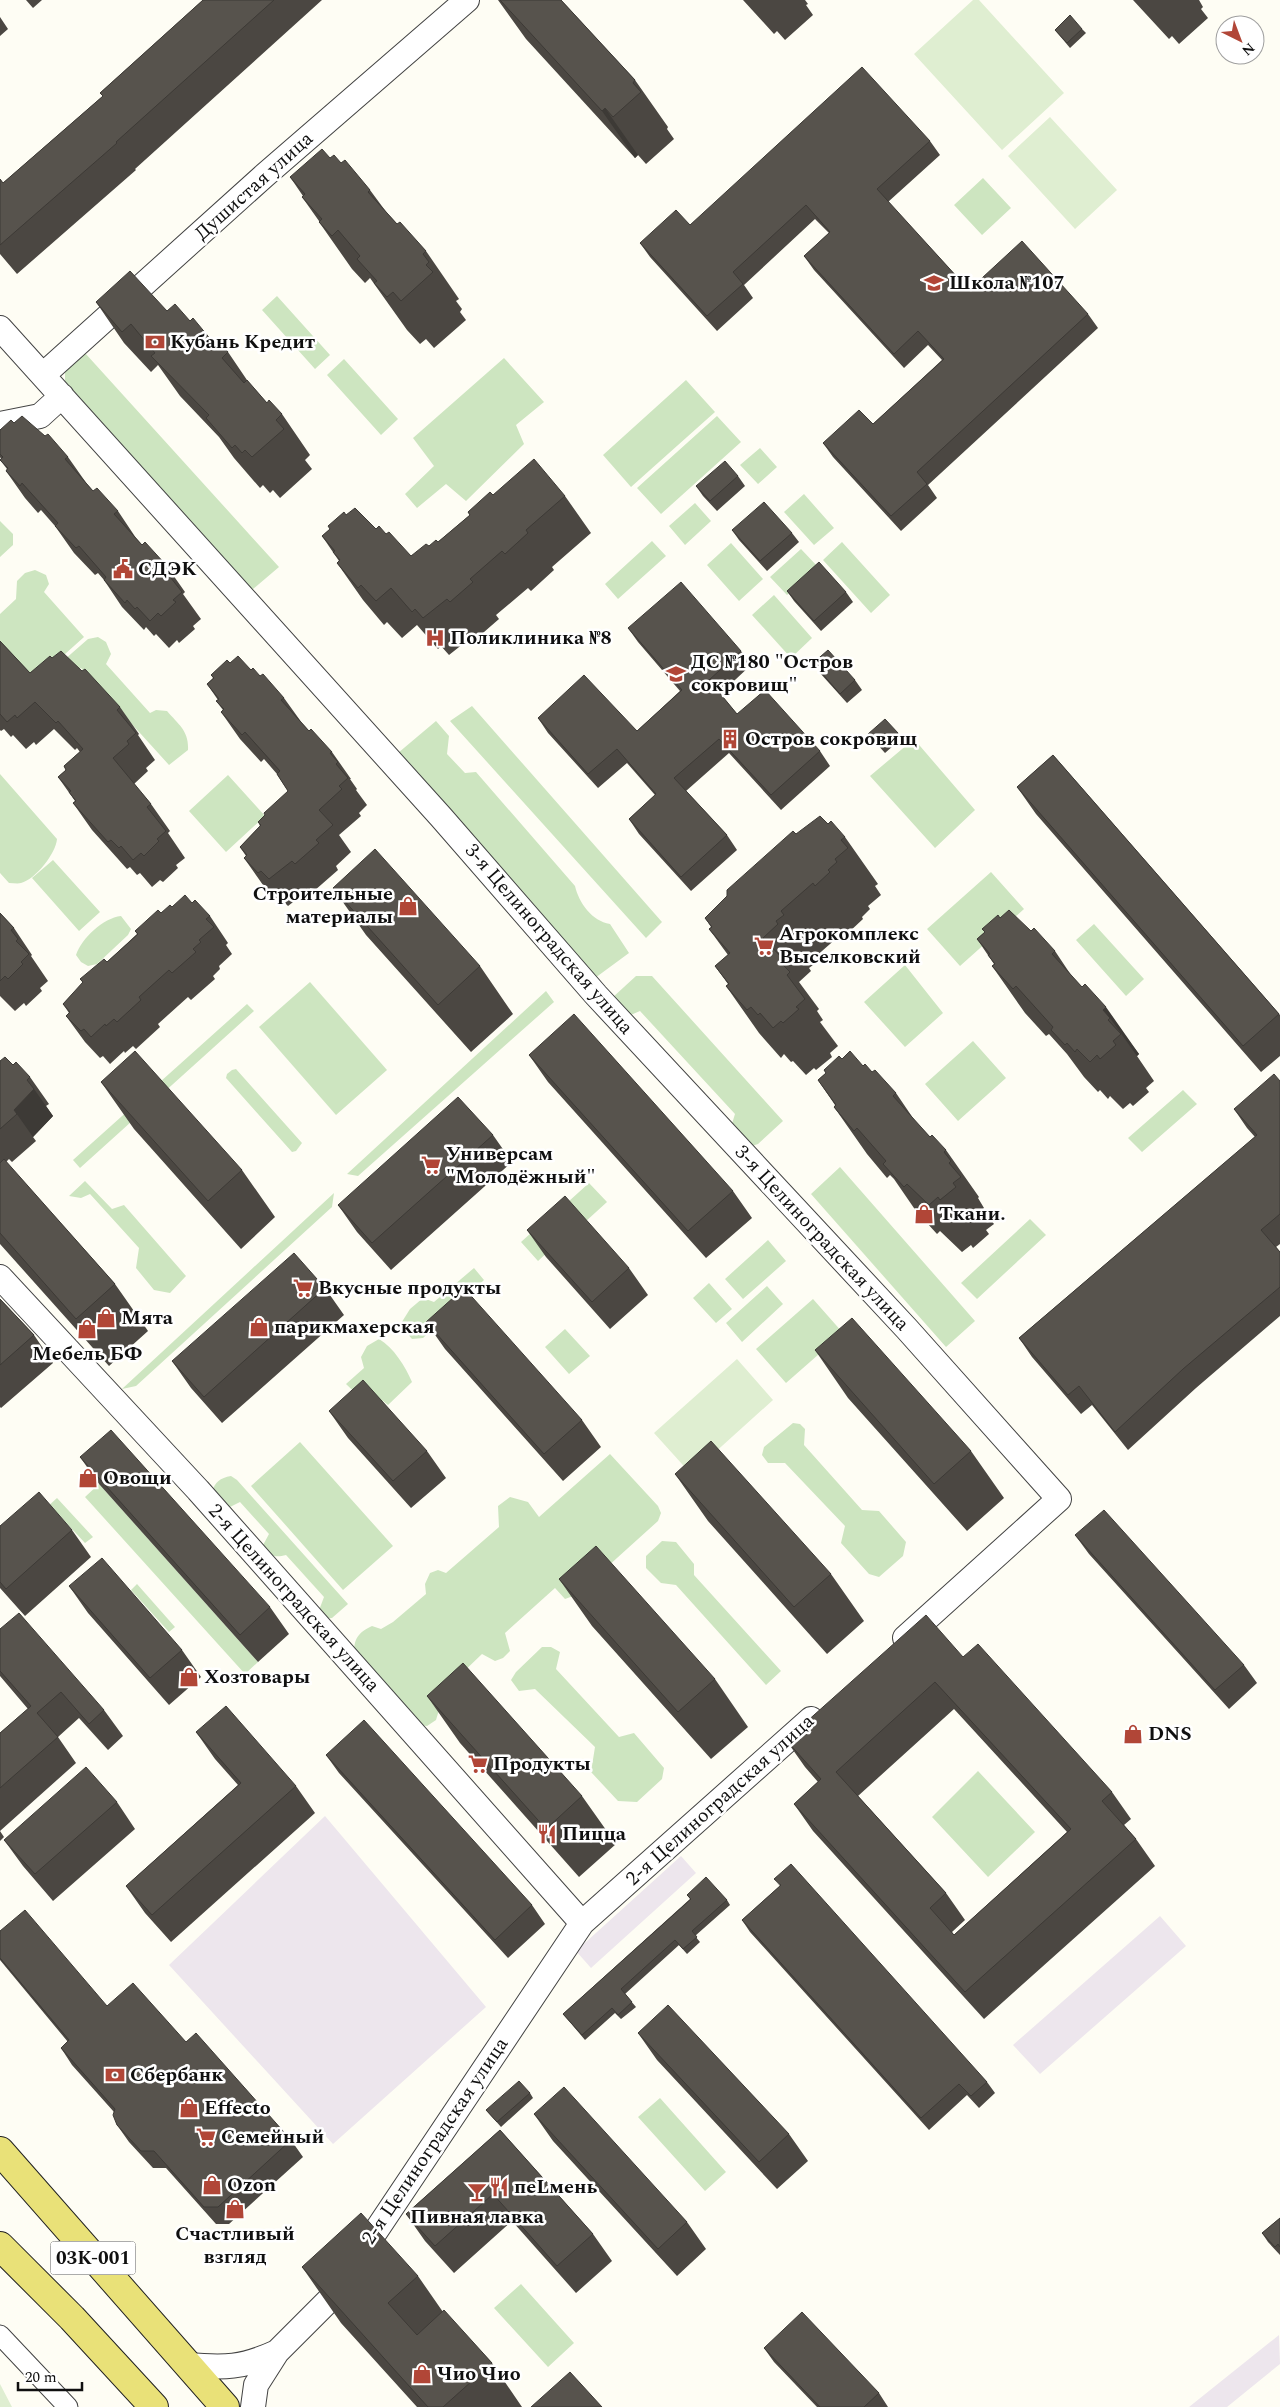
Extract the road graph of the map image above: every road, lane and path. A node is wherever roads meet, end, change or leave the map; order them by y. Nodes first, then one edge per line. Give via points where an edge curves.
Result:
1 (468, 0) edge
2 (0, 328) edge
3 (43, 375) junction
4 (62, 396) junction
5 (0, 424) edge
6 (0, 1277) edge
7 (889, 1652) edge
8 (830, 1702) edge
9 (582, 1923) junction
10 (0, 2151) edge
11 (0, 2246) edge
12 (0, 2335) edge
13 (277, 2352) junction
14 (187, 2365) junction
15 (68, 2407) edge
16 (154, 2407) edge
17 (225, 2407) edge
18 (253, 2407) edge

1 - 3 street, Душистая улица via 265,175
2 - 3 street, 3-я Целиноградская улица
3 - 4 street, 3-я Целиноградская улица
4 - 5 street via 40,416
4 - 7 street, 3-я Целиноградская улица via 442,817 596,995 907,1329 1059,1499
6 - 9 street, 2-я Целиноградская улица via 198,1490
8 - 9 street, 2-я Целиноградская улица
9 - 13 street, 2-я Целиноградская улица via 331,2298
10 - 14 main road, 03К-001
11 - 16 main road, 03К-001
12 - 15 street
13 - 14 street, 2-я Целиноградская улица via 254,2363 224,2368
13 - 18 street, 2-я Целиноградская улица via 256,2385
14 - 17 main road, 03К-001

